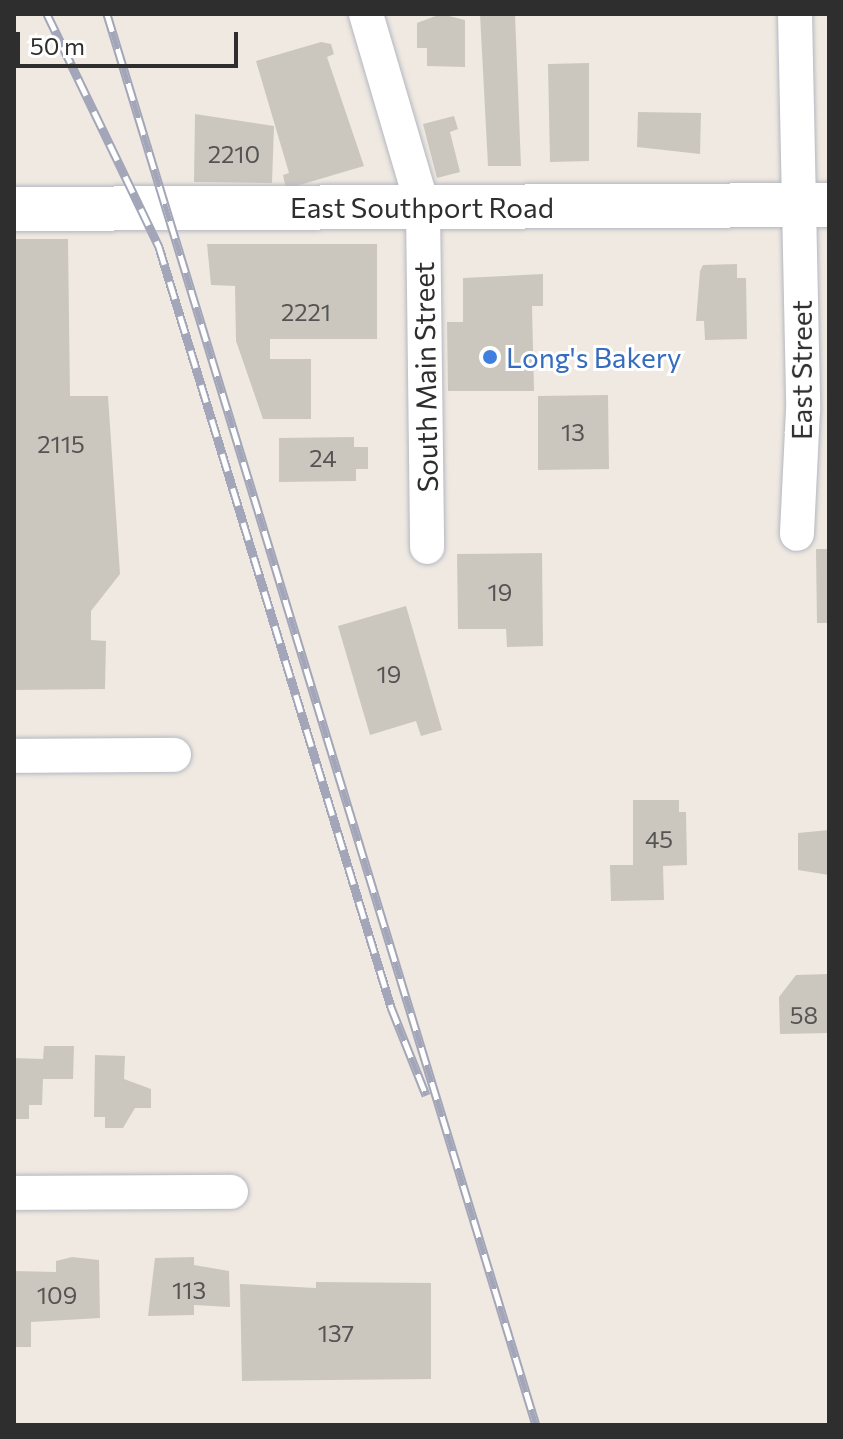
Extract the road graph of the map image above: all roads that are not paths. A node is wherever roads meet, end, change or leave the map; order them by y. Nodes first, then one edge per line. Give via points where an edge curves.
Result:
1 (366, 14) edge
2 (795, 14) edge
3 (814, 205) edge
4 (423, 208) junction
5 (14, 209) edge
6 (797, 534) dead end
7 (427, 547) dead end
8 (174, 755) dead end
9 (14, 756) edge
10 (231, 1192) dead end
11 (14, 1193) edge

1 - 4 street, South Main Street
2 - 3 street, East Street
3 - 4 main road, East Southport Road
3 - 6 street, East Street
4 - 5 main road, East Southport Road
4 - 7 street, South Main Street
8 - 9 street
10 - 11 street

